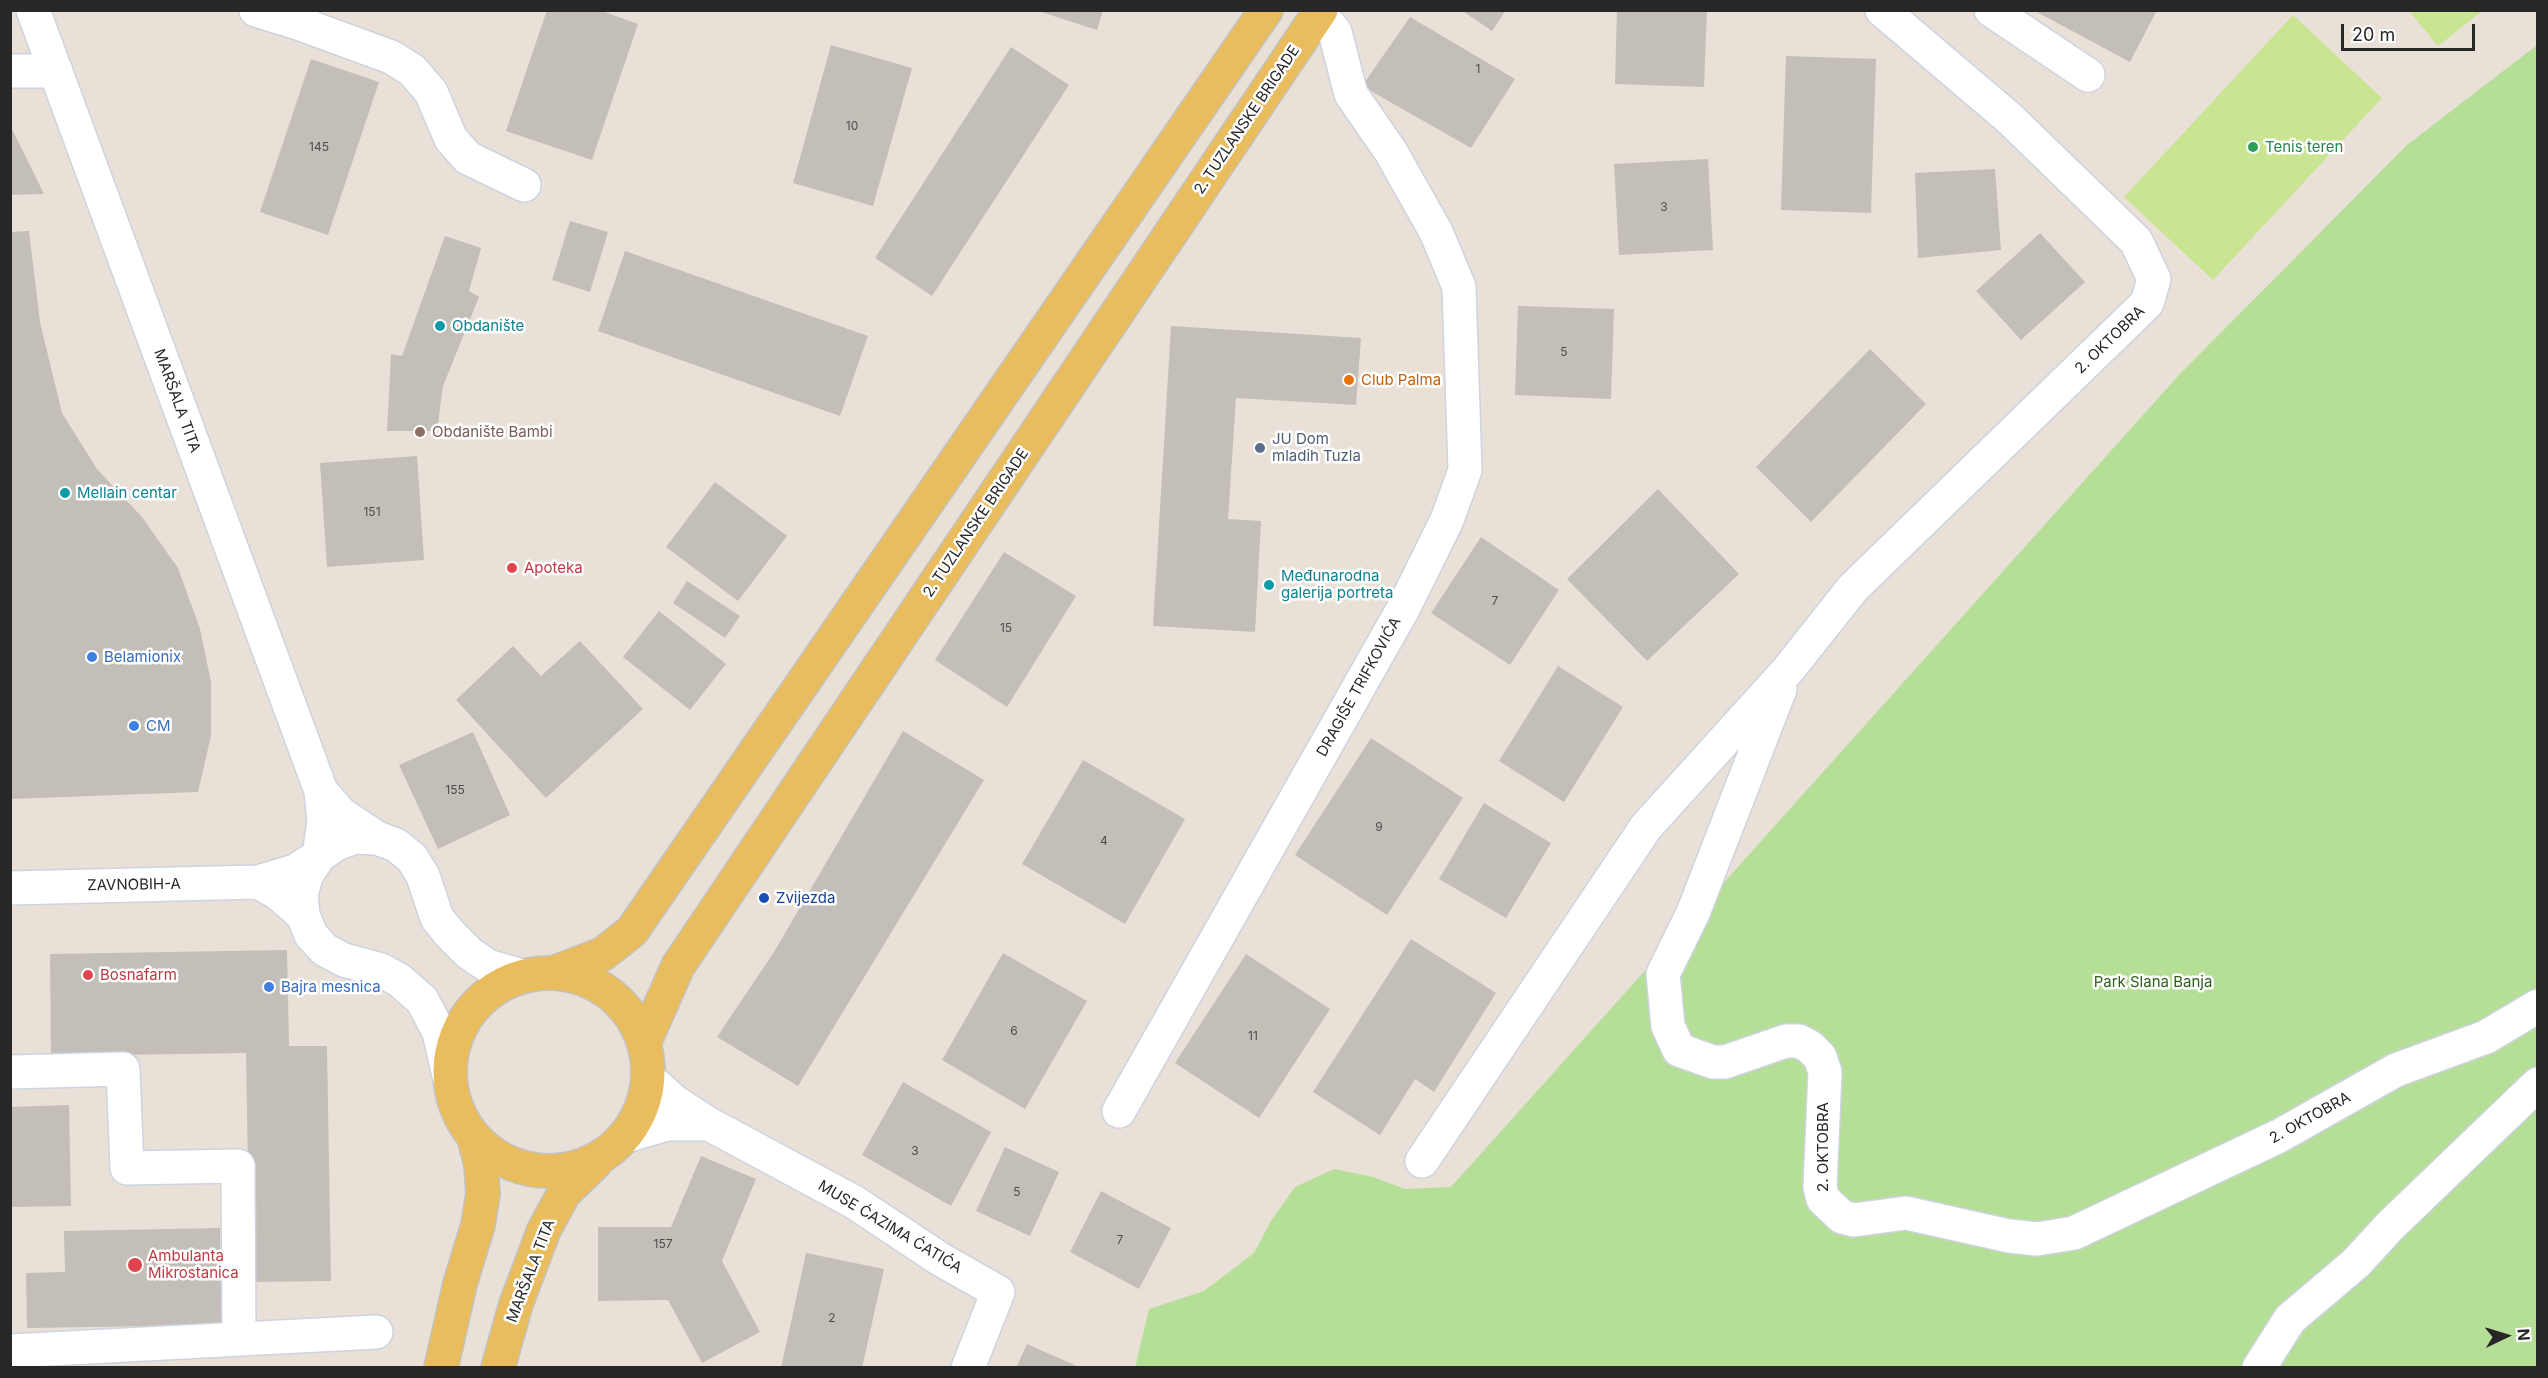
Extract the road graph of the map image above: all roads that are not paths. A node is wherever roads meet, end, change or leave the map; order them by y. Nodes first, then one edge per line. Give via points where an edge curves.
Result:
1 (33, 10) edge
2 (256, 10) edge
3 (1266, 10) edge
4 (1991, 10) edge
5 (1319, 12) edge
6 (1888, 12) edge
7 (300, 17) edge
8 (10, 71) edge
9 (56, 71) junction
10 (2088, 75) dead end
11 (524, 185) dead end
12 (1788, 670) junction
13 (321, 791) junction
14 (377, 838) junction
15 (319, 856) junction
16 (258, 882) junction
17 (10, 888) edge
18 (303, 915) junction
19 (555, 972) junction
20 (522, 976) junction
21 (2538, 1006) edge
22 (644, 1043) junction
23 (10, 1072) edge
24 (648, 1078) junction
25 (450, 1080) junction
26 (2538, 1084) edge
27 (1119, 1111) dead end
28 (709, 1125) junction
29 (474, 1137) junction
30 (614, 1147) junction
31 (1422, 1161) dead end
32 (376, 1332) dead end
33 (239, 1339) junction
34 (10, 1351) edge
35 (441, 1368) edge
36 (498, 1368) edge
37 (968, 1368) edge
38 (2259, 1368) edge

1 - 9 street, MARŠALA TITA
2 - 7 street
3 - 19 main road via 632,931 603,954
4 - 10 street
5 - 22 main road, 2. TUZLANSKE BRIGADE via 678,966
5 - 27 street, DRAGIŠE TRIFKOVIĆA via 1335,32 1351,94 1391,152 1436,232 1459,287 1465,470 1447,519 1402,609
6 - 12 street, 2. OKTOBRA via 2009,118 2136,241 2154,279 2147,303 1852,588
7 - 11 street via 412,70 431,92 451,139 468,158
8 - 9 street
9 - 13 street, MARŠALA TITA
12 - 21 street, 2. OKTOBRA via 1693,913 1663,974 1668,1026 1679,1050 1713,1062 1725,1062 1786,1041 1799,1041 1820,1057 1825,1072 1820,1188 1823,1199 1842,1217 1854,1220 1906,1213 2037,1239 2074,1233 2279,1136 2396,1070 2486,1037
12 - 31 street, 2. OKTOBRA via 1646,827
13 - 14 street via 341,813
13 - 15 street via 324,820
14 - 15 street, ZAVNOBIH-A via 355,837
14 - 20 street via 396,845 412,858 423,876 437,918 469,953 488,966
15 - 16 street, ZAVNOBIH-A via 295,872
15 - 18 street via 307,874 301,894
16 - 17 street, ZAVNOBIH-A
16 - 18 street
18 - 25 street via 311,934 325,950 344,960 381,969 422,1000 439,1032
19 - 20 main road
19 - 22 main road via 585,979 611,993 631,1016
20 - 25 main road via 491,991 467,1016 453,1047
22 - 24 main road
23 - 33 street via 123,1069 128,1168 238,1166
24 - 28 street
24 - 30 main road via 642,1109
25 - 29 main road via 458,1111
26 - 38 street via 2356,1263 2290,1319
28 - 30 street via 667,1124
28 - 37 street, MUSE ĆAZIMA ĆATIĆA via 854,1202 998,1292
29 - 30 main road via 495,1156 548,1172 576,1168
29 - 35 main road via 483,1194
30 - 36 main road, MARŠALA TITA via 564,1193 544,1230 516,1304
32 - 33 street
33 - 34 street

